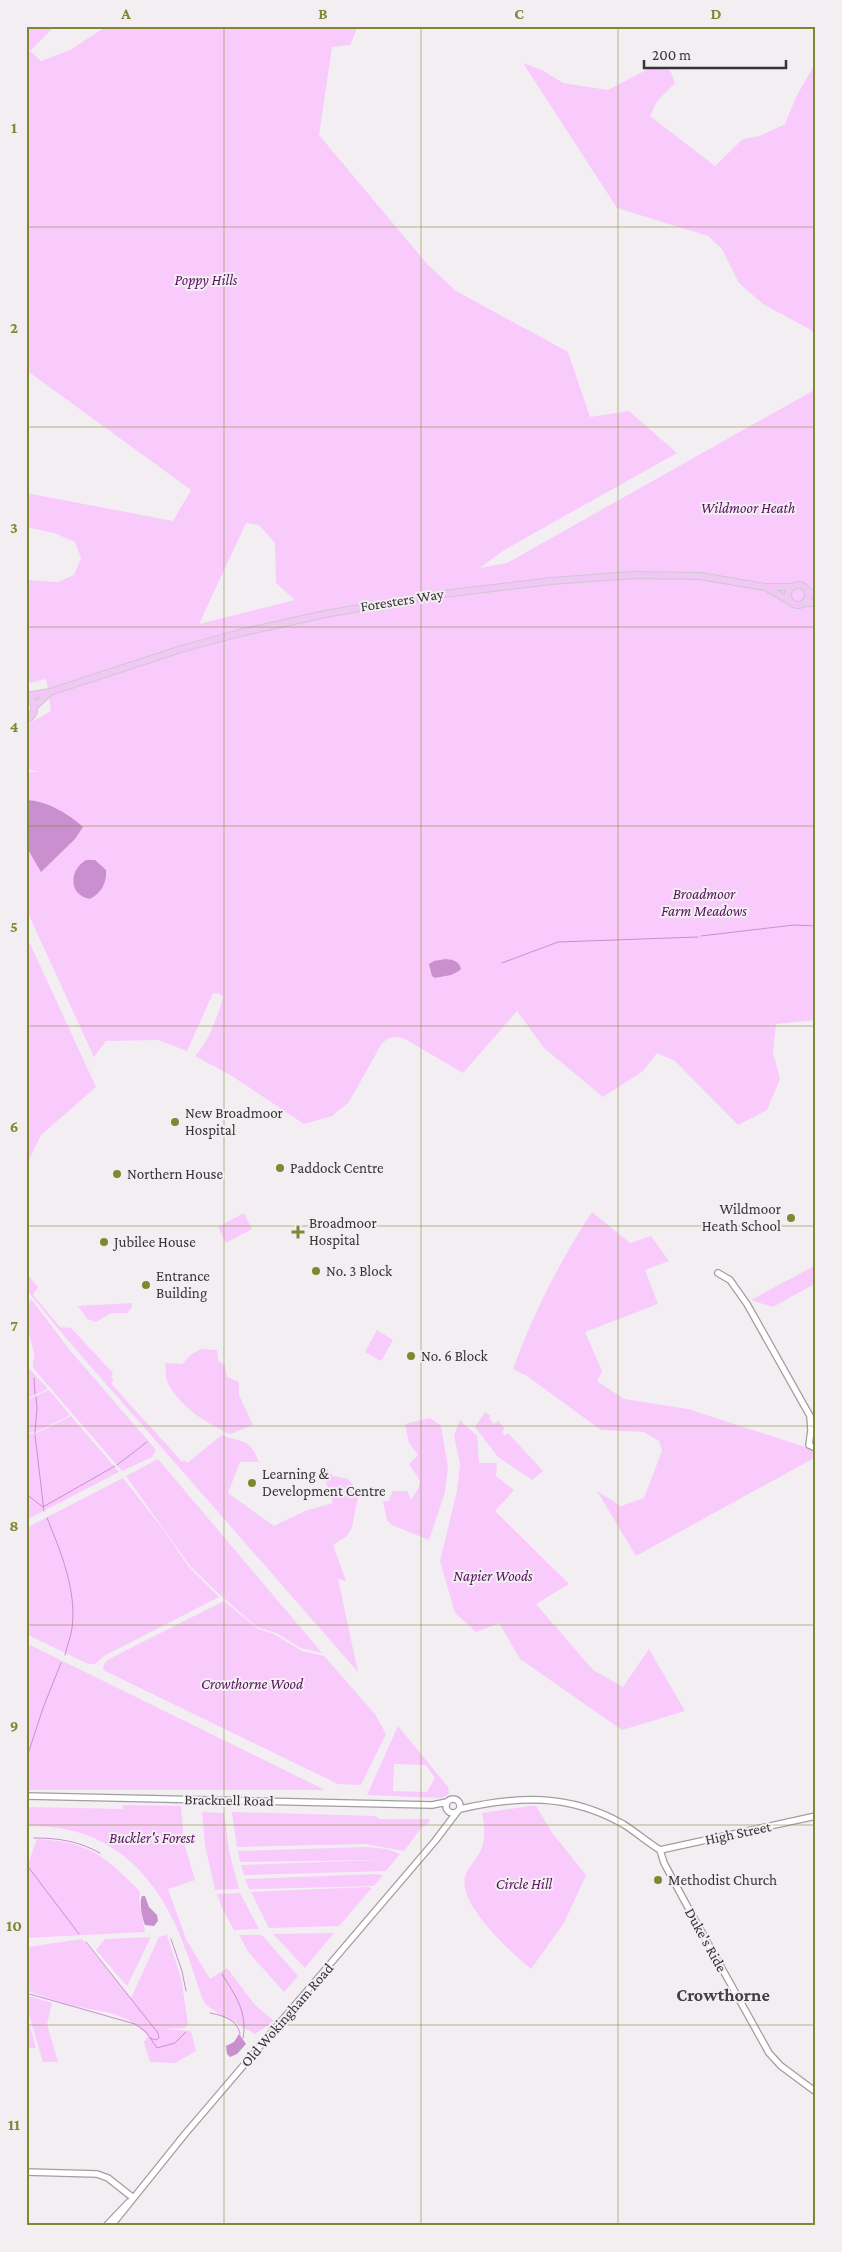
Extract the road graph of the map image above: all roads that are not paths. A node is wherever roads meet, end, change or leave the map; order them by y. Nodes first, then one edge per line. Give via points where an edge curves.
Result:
1 (765, 587) junction
2 (793, 587) junction
3 (807, 590) junction
4 (816, 596) edge
5 (792, 603) junction
6 (804, 604) junction
7 (816, 604) edge
8 (50, 692) junction
9 (26, 696) edge
10 (35, 706) junction
11 (26, 720) edge
12 (718, 1273) dead end
13 (816, 1448) edge
14 (26, 1796) edge
15 (447, 1807) junction
16 (459, 1808) junction
17 (816, 1816) edge
18 (445, 1828) junction
19 (660, 1850) junction
20 (816, 2092) edge
21 (26, 2172) edge
22 (130, 2199) junction
23 (106, 2226) edge
24 (111, 2226) edge

1 - 2 main road, Foresters Way
1 - 5 main road, Foresters Way
1 - 8 main road, Foresters Way via 706,577 634,575 442,594 325,614 240,633
2 - 3 main road via 801,585
2 - 5 main road via 788,595
3 - 4 main road
3 - 6 main road
5 - 6 main road
6 - 7 main road
8 - 9 main road, Foresters Way
8 - 10 main road, Foresters Way
9 - 10 main road
10 - 11 main road, Foresters Way via 33,715
12 - 13 street via 730,1280 764,1330 811,1418 809,1445
14 - 15 street, Bracknell Road
15 - 16 street
15 - 16 street via 454,1799
15 - 18 street
16 - 18 street, Old Wokingham Road
16 - 19 street via 531,1798 571,1804 620,1823
17 - 19 street, High Street
18 - 22 street, Old Wokingham Road
19 - 20 street, Duke's Ride via 664,1863 764,2044 781,2066
21 - 22 street via 97,2174 108,2178
22 - 23 street, Old Wokingham Road
22 - 24 street, Old Wokingham Road

